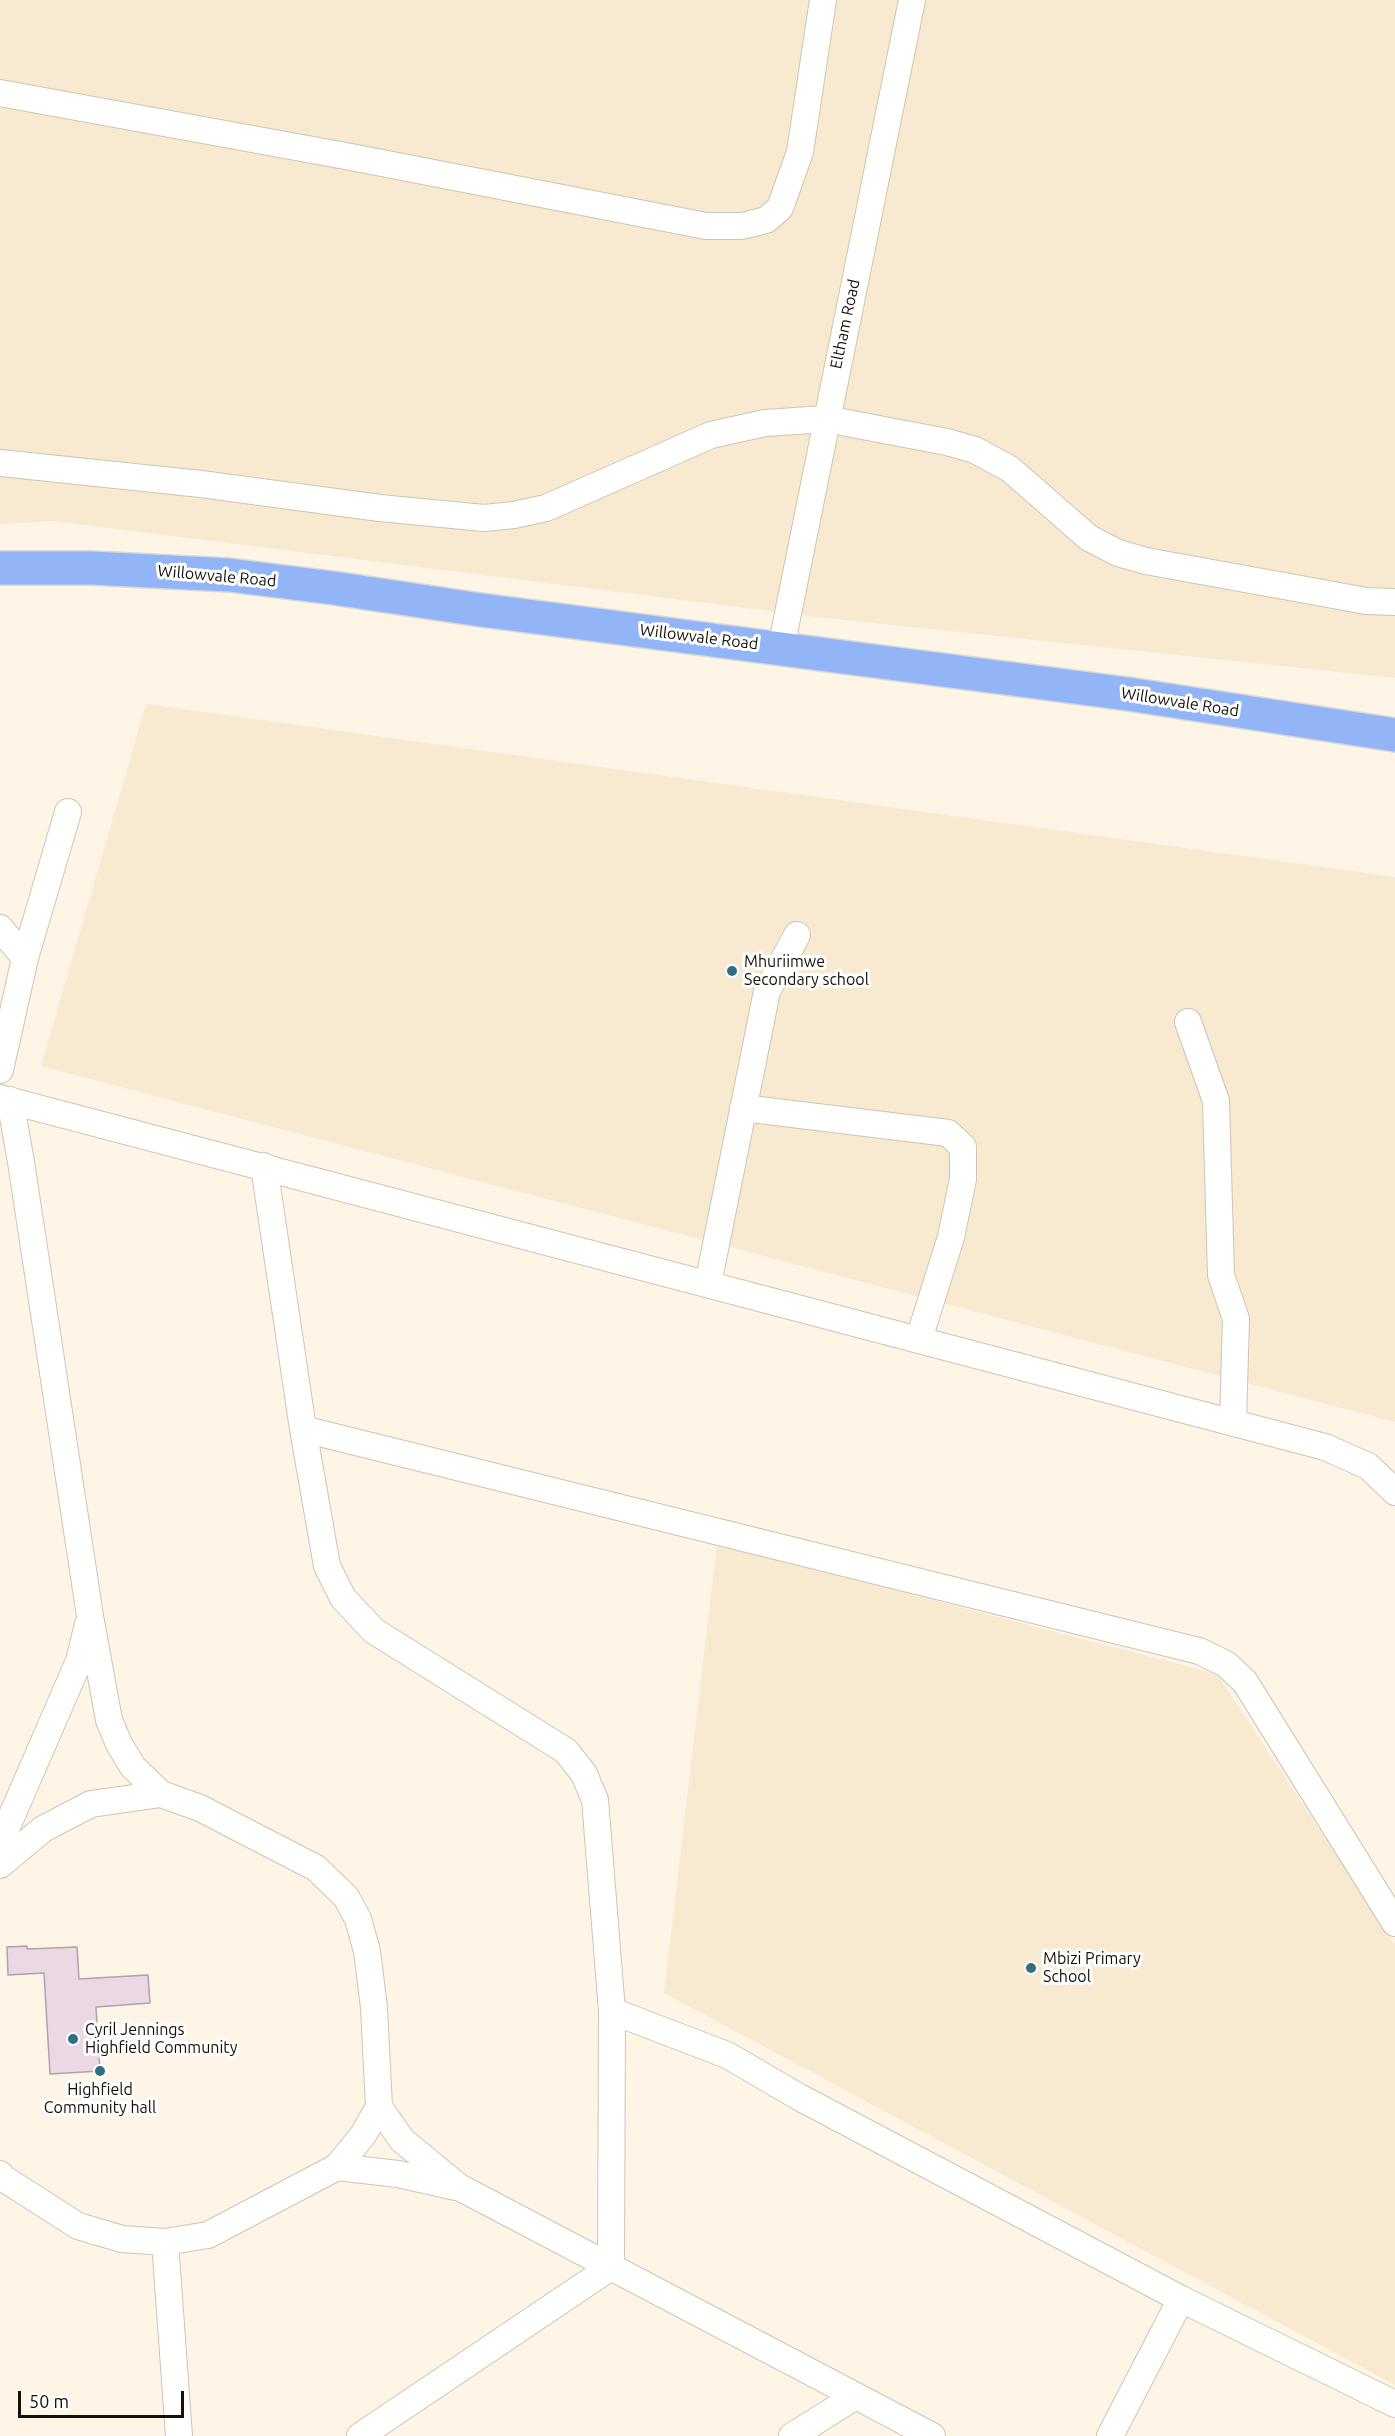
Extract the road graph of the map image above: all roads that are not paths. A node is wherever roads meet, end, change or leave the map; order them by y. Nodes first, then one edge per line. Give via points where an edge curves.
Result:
1 (823, 0) edge
2 (912, 0) edge
3 (0, 93) edge
4 (826, 419) junction
5 (0, 463) edge
6 (0, 568) edge
7 (1395, 602) edge
8 (781, 648) junction
9 (1395, 735) edge
10 (68, 812) dead end
11 (0, 928) edge
12 (797, 935) dead end
13 (25, 958) junction
14 (1188, 1022) dead end
15 (0, 1070) edge
16 (5, 1099) edge
17 (743, 1108) junction
18 (264, 1166) junction
19 (708, 1284) junction
20 (919, 1339) junction
21 (1233, 1422) junction
22 (303, 1429) junction
23 (1395, 1492) edge
24 (90, 1616) junction
25 (161, 1794) junction
26 (0, 1843) edge
27 (0, 1865) edge
28 (1395, 1923) edge
29 (612, 2011) junction
30 (379, 2107) junction
31 (337, 2167) junction
32 (1, 2177) edge
33 (459, 2187) junction
34 (165, 2242) junction
35 (611, 2268) junction
36 (1181, 2299) junction
37 (856, 2396) junction
38 (1395, 2404) edge
39 (179, 2436) edge
40 (360, 2436) edge
41 (792, 2436) edge
42 (932, 2436) edge
43 (1110, 2436) edge

1 - 3 street via 800,152 780,208 766,220 742,226 706,226
2 - 4 street, Eltham Road
4 - 5 street via 765,423 711,435 546,507 484,518
4 - 7 street via 975,450 1010,469 1089,538 1118,553 1366,601
4 - 8 street, Eltham Road
6 - 8 main road, Willowvale Road via 229,575
8 - 9 main road, Willowvale Road via 1128,694
10 - 13 street
11 - 13 street
12 - 17 street via 767,991
13 - 15 street
14 - 21 street via 1216,1101 1221,1275 1236,1319
16 - 18 street
16 - 24 street via 21,1162
17 - 19 street
17 - 20 street via 948,1133 963,1147 963,1179 951,1237
18 - 19 street
18 - 22 street
19 - 20 street
20 - 21 street
21 - 23 street via 1325,1447 1368,1466
22 - 28 street via 1199,1651 1226,1664 1245,1682
22 - 29 street via 327,1566 344,1598 374,1632 566,1751 584,1774 596,1800
24 - 25 street via 109,1720 133,1767
24 - 26 street via 79,1661
25 - 27 street via 91,1804 43,1828
25 - 30 street via 200,1808 315,1868 346,1897 358,1919 367,1951
29 - 35 street
29 - 36 street via 727,2055
30 - 31 street
30 - 33 street via 402,2140
31 - 33 street
31 - 34 street via 208,2235
32 - 34 street via 78,2226 122,2239
33 - 35 street
34 - 39 street
35 - 37 street
35 - 40 street
36 - 38 street
36 - 43 street
37 - 41 street
37 - 42 street

